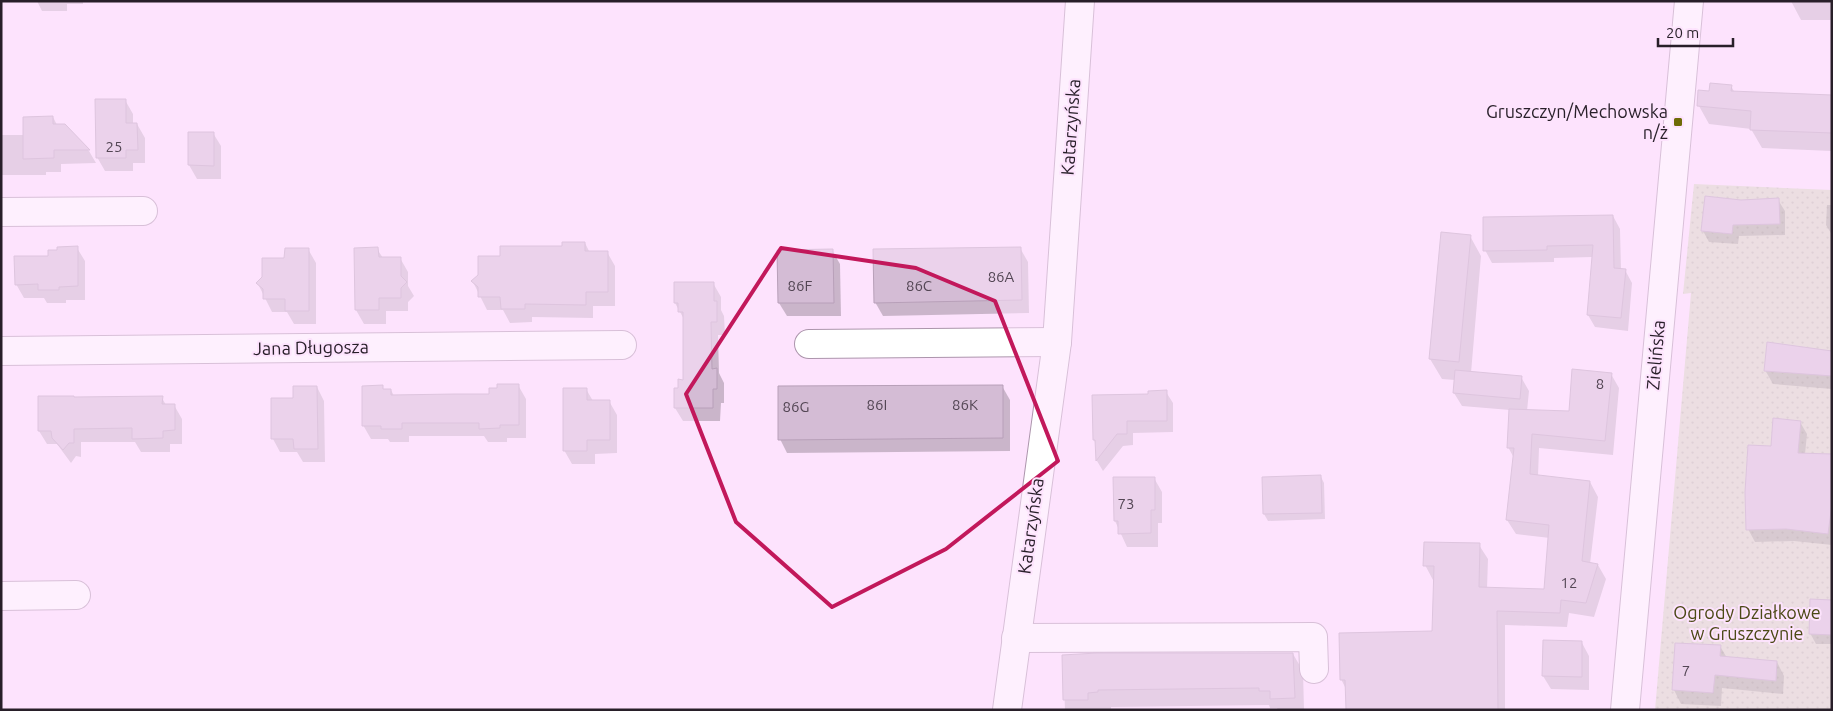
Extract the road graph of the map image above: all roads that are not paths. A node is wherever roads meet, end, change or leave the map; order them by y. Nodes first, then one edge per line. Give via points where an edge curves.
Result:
1 (1080, 1) edge
2 (1689, 1) edge
3 (143, 211) dead end
4 (1, 212) edge
5 (1057, 342) junction
6 (809, 344) dead end
7 (622, 345) dead end
8 (1, 351) edge
9 (76, 595) dead end
10 (1, 596) edge
11 (1016, 638) junction
12 (1314, 670) dead end
13 (1007, 710) edge
14 (1625, 710) edge

1 - 5 street, Katarzyńska
2 - 14 street, Zielińska
3 - 4 street
5 - 6 street
5 - 11 street, Katarzyńska
7 - 8 street, Jana Długosza
9 - 10 street
11 - 12 street via 1313,637
11 - 13 street, Katarzyńska

